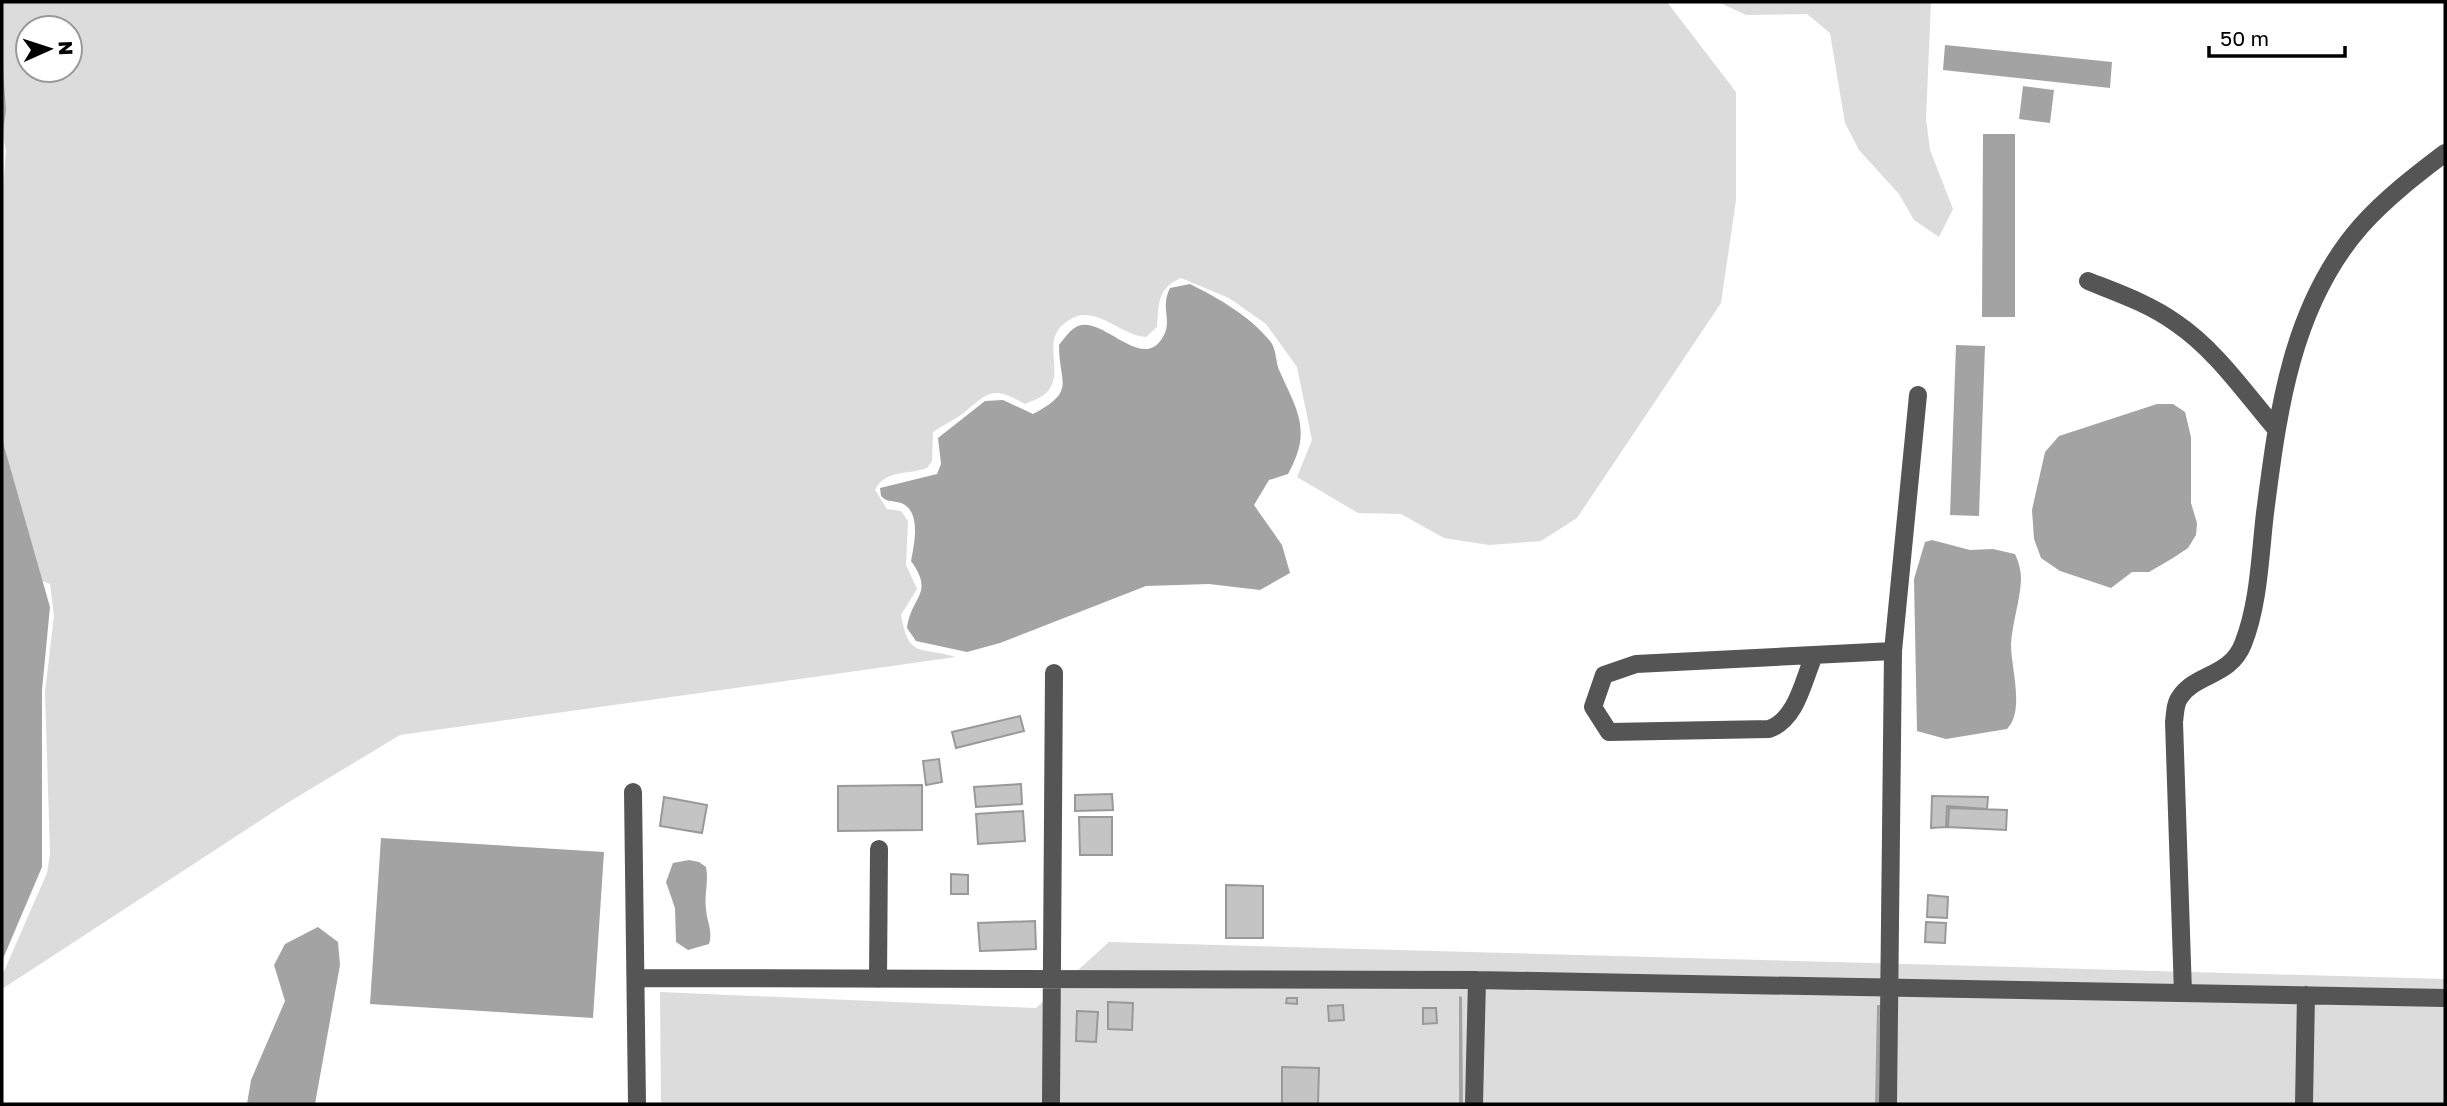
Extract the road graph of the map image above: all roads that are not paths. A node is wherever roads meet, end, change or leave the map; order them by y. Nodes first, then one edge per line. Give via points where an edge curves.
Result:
1 (2445, 153) edge
2 (2088, 281) dead end
3 (1917, 395) dead end
4 (2276, 429) junction
5 (1893, 651) junction
6 (1813, 658) junction
7 (1054, 673) dead end
8 (633, 793) dead end
9 (879, 849) dead end
10 (638, 978) junction
11 (878, 979) junction
12 (1052, 979) junction
13 (1477, 980) junction
14 (1890, 988) junction
15 (2183, 993) junction
16 (2306, 995) junction
17 (2445, 998) edge
18 (637, 1104) edge
19 (1051, 1104) edge
20 (1474, 1104) edge
21 (1888, 1104) edge
22 (2304, 1104) edge

1 - 4 street via 2360,227 2333,267 2311,303 2294,349
2 - 4 street via 2177,323 2213,355
3 - 5 street
4 - 15 street via 2253,609 2243,646 2225,670 2191,686 2178,698 2174,722
5 - 6 street
5 - 14 street
6 - 6 street via 1619,667 1604,675 1593,706 1609,732 1769,729 1780,725 1790,712
7 - 12 street
8 - 10 street
9 - 11 street
10 - 11 street
10 - 18 street
11 - 12 street
12 - 13 street
12 - 19 street
13 - 14 street
13 - 20 street
14 - 15 street
14 - 21 street
15 - 16 street
16 - 17 street
16 - 22 street

